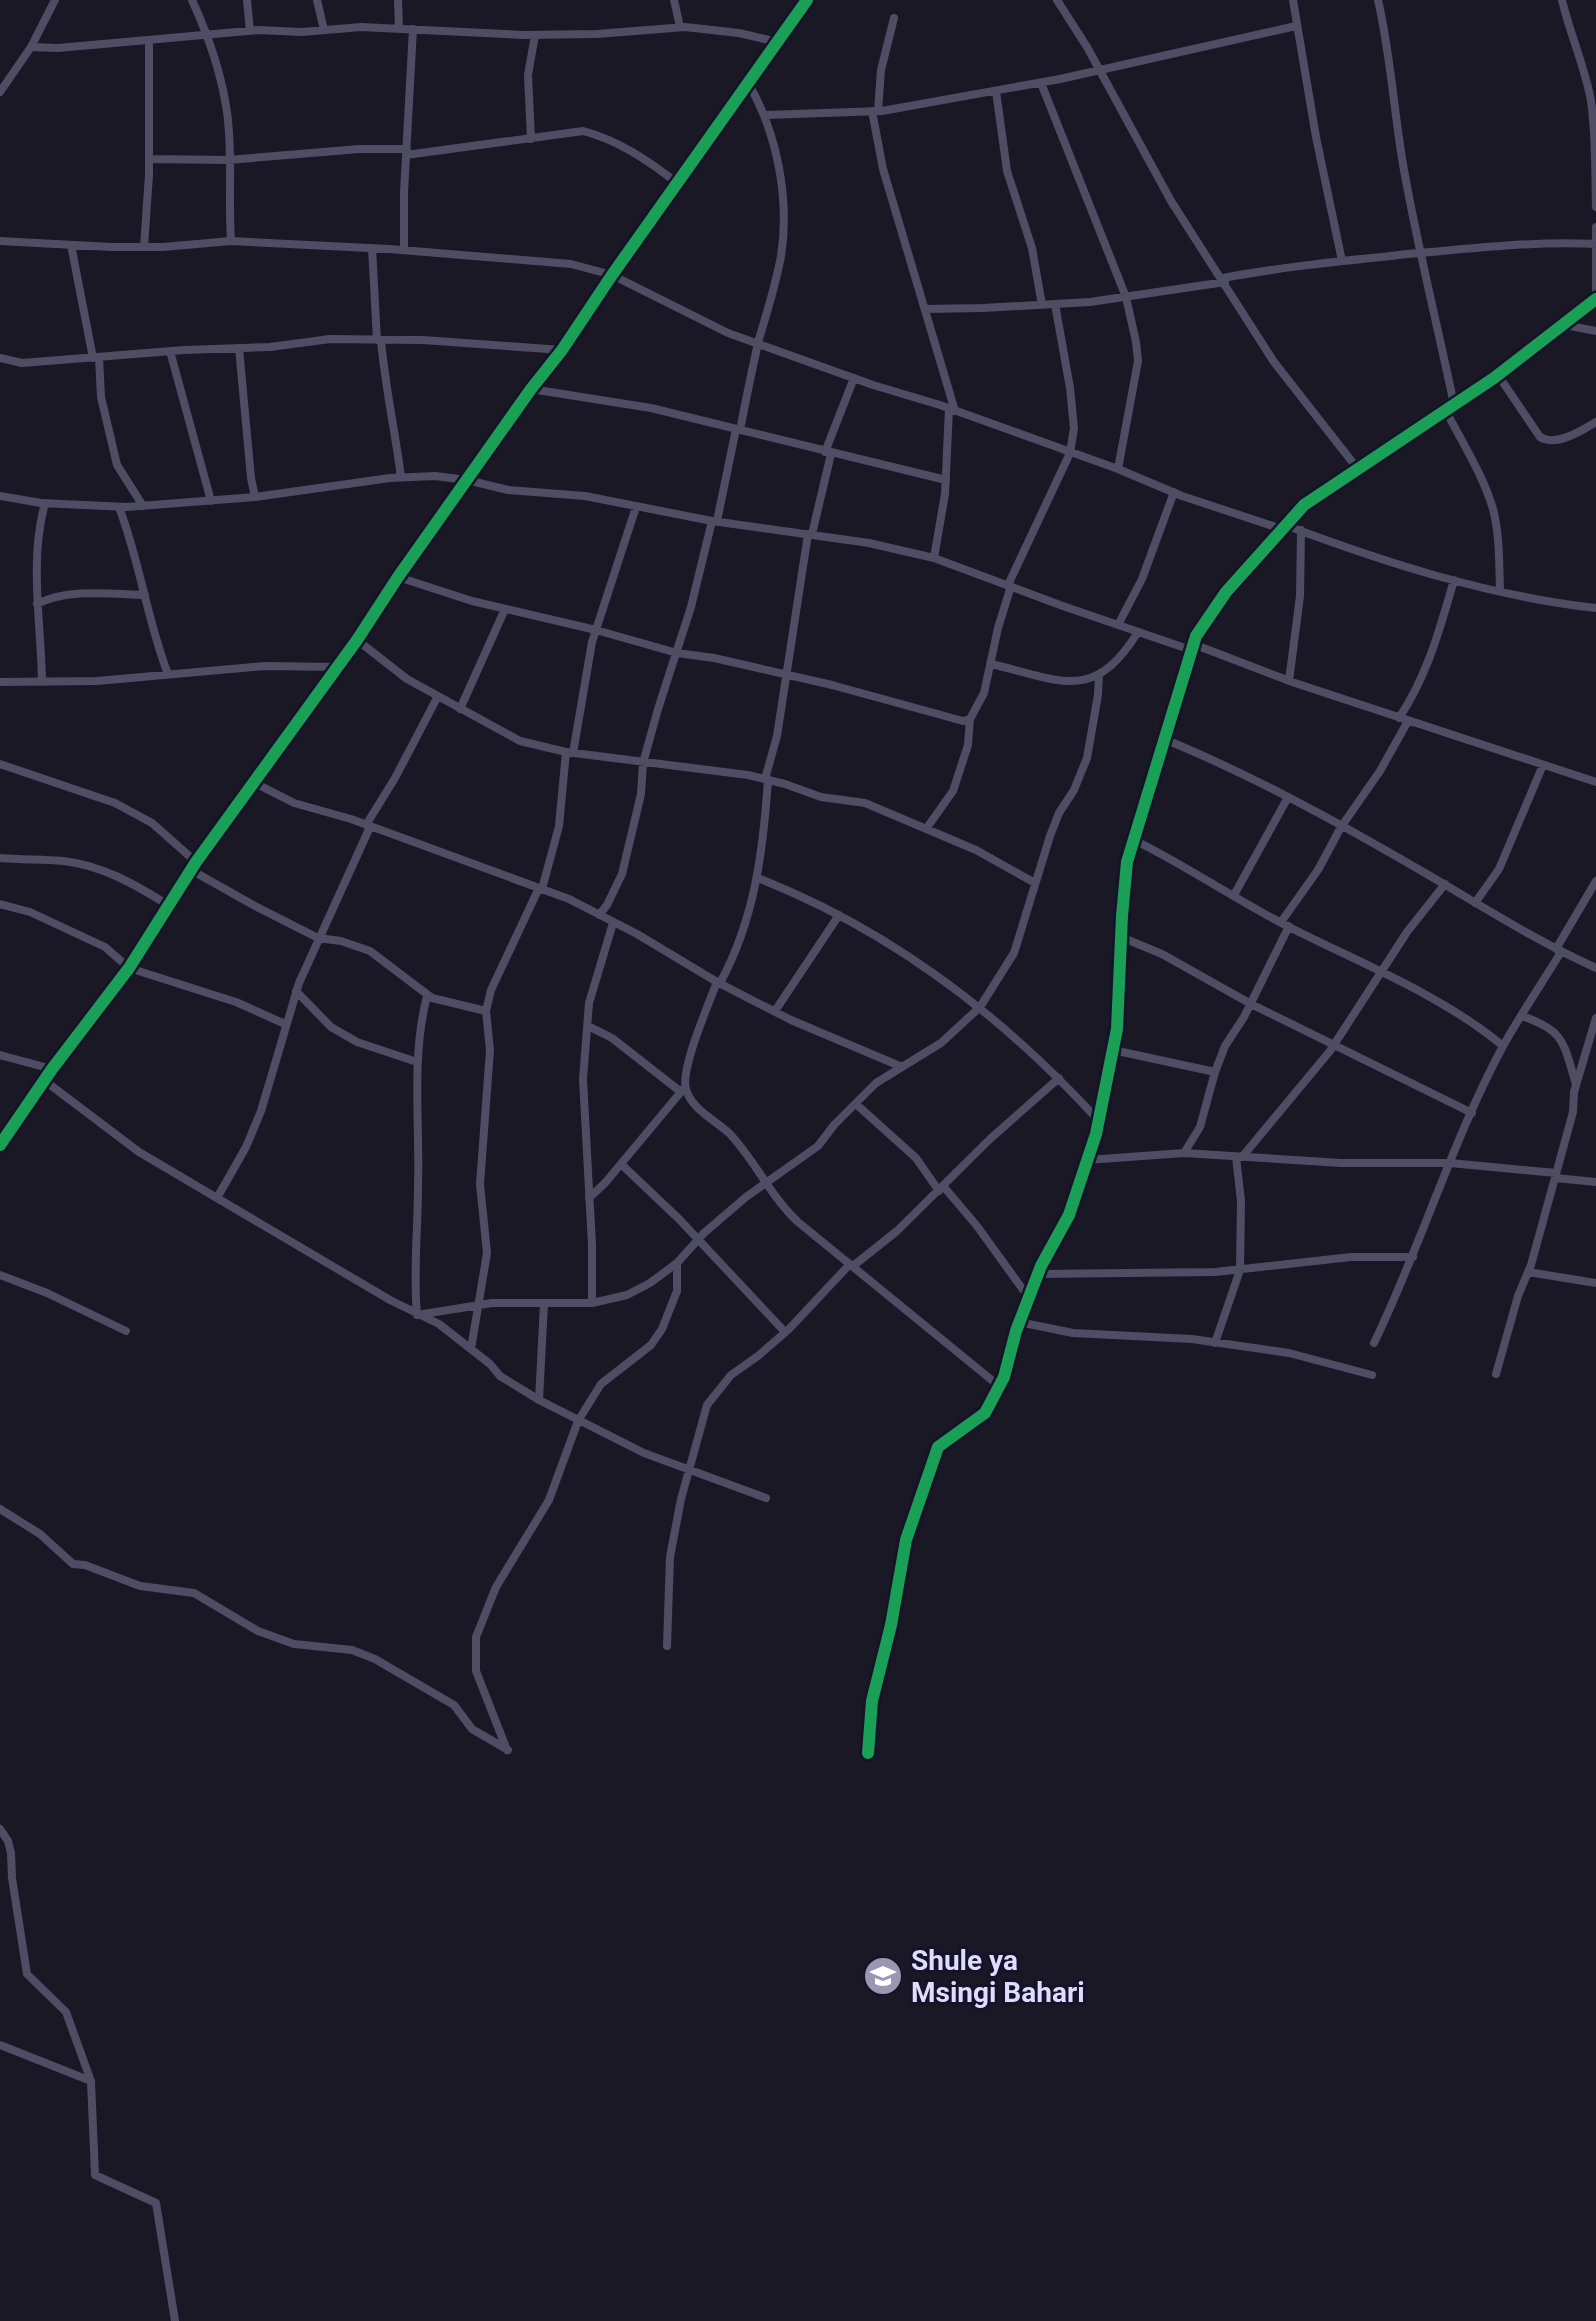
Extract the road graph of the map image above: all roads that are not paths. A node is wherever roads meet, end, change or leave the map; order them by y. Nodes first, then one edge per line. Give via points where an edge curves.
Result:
1 (55, 0) edge
2 (192, 0) edge
3 (247, 0) edge
4 (317, 0) edge
5 (398, 0) edge
6 (674, 0) edge
7 (807, 0) edge
8 (1057, 0) edge
9 (1293, 0) edge
10 (1378, 0) edge
11 (1562, 0) edge
12 (894, 18) dead end
13 (1296, 26) junction
14 (680, 27) junction
15 (399, 28) junction
16 (413, 29) junction
17 (324, 30) junction
18 (250, 31) junction
19 (209, 35) junction
20 (535, 35) junction
21 (149, 40) junction
22 (777, 42) junction
23 (31, 47) junction
24 (1099, 70) junction
25 (748, 83) junction
26 (1041, 83) junction
27 (996, 91) junction
28 (0, 92) edge
29 (875, 111) junction
30 (765, 115) junction
31 (531, 139) junction
32 (407, 152) junction
33 (149, 159) junction
34 (228, 160) junction
35 (677, 183) junction
36 (1596, 207) edge
37 (1596, 227) edge
38 (0, 241) edge
39 (231, 241) junction
40 (1596, 244) edge
41 (71, 245) junction
42 (144, 247) junction
43 (372, 248) junction
44 (404, 250) junction
45 (1420, 253) junction
46 (1342, 261) junction
47 (612, 275) junction
48 (1224, 280) junction
49 (1126, 297) junction
50 (1596, 298) edge
51 (1055, 304) junction
52 (1042, 305) junction
53 (925, 309) junction
54 (1565, 325) junction
55 (1596, 331) edge
56 (379, 340) junction
57 (758, 343) junction
58 (239, 348) junction
59 (562, 350) junction
60 (170, 351) junction
61 (0, 358) edge
62 (96, 358) junction
63 (1498, 375) junction
64 (854, 378) junction
65 (531, 389) junction
66 (1454, 405) junction
67 (952, 410) junction
68 (1446, 411) junction
69 (1596, 422) edge
70 (738, 430) junction
71 (828, 453) junction
72 (1070, 453) junction
73 (1357, 468) junction
74 (1118, 469) junction
75 (401, 477) junction
76 (467, 480) junction
77 (946, 480) junction
78 (1174, 492) junction
79 (0, 496) edge
80 (255, 497) junction
81 (211, 501) junction
82 (45, 503) junction
83 (143, 506) junction
84 (119, 507) junction
85 (636, 507) junction
86 (715, 521) junction
87 (1284, 527) junction
88 (1301, 530) junction
89 (810, 534) junction
90 (934, 558) junction
91 (398, 577) junction
92 (1454, 580) junction
93 (1010, 586) junction
94 (1500, 591) junction
95 (145, 595) junction
96 (37, 604) junction
97 (1596, 608) edge
98 (505, 609) junction
99 (1118, 625) junction
100 (596, 630) junction
101 (1138, 632) junction
102 (357, 640) junction
103 (1192, 647) junction
104 (677, 653) junction
105 (991, 664) junction
106 (338, 667) junction
107 (168, 674) junction
108 (1099, 675) junction
109 (785, 676) junction
110 (1289, 681) junction
111 (0, 682) edge
112 (42, 682) junction
113 (438, 696) junction
114 (460, 709) junction
115 (970, 719) junction
116 (1403, 720) junction
117 (1164, 739) junction
118 (569, 752) junction
119 (643, 763) junction
120 (0, 764) edge
121 (1543, 765) junction
122 (766, 780) junction
123 (253, 782) junction
124 (1596, 782) edge
125 (1287, 799) junction
126 (368, 826) junction
127 (1341, 827) junction
128 (926, 829) junction
129 (1134, 840) junction
130 (0, 858) edge
131 (194, 866) junction
132 (758, 878) junction
133 (1596, 881) edge
134 (1035, 883) junction
135 (1445, 884) junction
136 (540, 888) junction
137 (1234, 895) junction
138 (1475, 903) junction
139 (0, 904) edge
140 (168, 905) junction
141 (599, 915) junction
142 (839, 915) junction
143 (613, 923) junction
144 (1285, 924) junction
145 (1121, 937) junction
146 (318, 938) junction
147 (1558, 951) junction
148 (129, 968) junction
149 (1596, 968) edge
150 (1381, 973) junction
151 (718, 982) junction
152 (296, 991) junction
153 (427, 996) junction
154 (1251, 1004) junction
155 (980, 1007) junction
156 (486, 1011) junction
157 (775, 1011) junction
158 (1522, 1016) junction
159 (1596, 1018) edge
160 (285, 1024) junction
161 (588, 1026) junction
162 (1333, 1046) junction
163 (1503, 1046) junction
164 (1113, 1050) junction
165 (0, 1055) edge
166 (417, 1062) junction
167 (902, 1067) junction
168 (52, 1069) junction
169 (1215, 1072) junction
170 (1059, 1078) junction
171 (45, 1081) junction
172 (1576, 1084) junction
173 (683, 1090) junction
174 (856, 1104) junction
175 (1472, 1113) junction
176 (1099, 1121) junction
177 (0, 1145) edge
178 (1184, 1153) junction
179 (1239, 1157) junction
180 (1087, 1160) junction
181 (1450, 1163) junction
182 (621, 1164) junction
183 (1555, 1176) junction
184 (1596, 1182) edge
185 (765, 1183) junction
186 (941, 1189) junction
187 (217, 1198) junction
188 (589, 1198) junction
189 (698, 1240) junction
190 (1413, 1257) junction
191 (677, 1263) junction
192 (852, 1265) junction
193 (1240, 1270) junction
194 (1528, 1272) junction
195 (1038, 1274) junction
196 (0, 1275) edge
197 (1596, 1283) edge
198 (1029, 1298) junction
199 (592, 1303) junction
200 (478, 1304) junction
201 (544, 1304) junction
202 (417, 1315) junction
203 (1019, 1322) junction
204 (126, 1331) dead end
205 (785, 1332) junction
206 (1215, 1343) junction
207 (1374, 1343) dead end
208 (471, 1349) junction
209 (1496, 1374) dead end
210 (1372, 1375) dead end
211 (999, 1386) junction
212 (539, 1400) junction
213 (578, 1421) junction
214 (688, 1470) junction
215 (766, 1498) dead end
216 (0, 1509) edge
217 (667, 1646) dead end
218 (868, 1753) dead end
219 (0, 1829) edge
220 (0, 2045) edge
221 (91, 2081) junction
222 (175, 2321) edge

1 - 23 street
2 - 19 street
3 - 18 street
4 - 17 street
5 - 15 street
6 - 14 street
7 - 22 street
8 - 24 street
9 - 13 street
10 - 45 street
11 - 36 street via 1591,101
12 - 29 street
13 - 24 street
13 - 46 street
14 - 20 street
14 - 22 street
15 - 16 street
15 - 17 street
16 - 20 street
16 - 32 street
17 - 18 street
18 - 19 street
19 - 21 street
19 - 34 street via 227,115
20 - 31 street via 528,75
21 - 23 street
21 - 33 street
22 - 25 street
23 - 28 street
24 - 26 street
24 - 48 street via 1171,201
25 - 30 street
25 - 35 street
26 - 27 street
26 - 49 street
27 - 29 street
27 - 52 street via 1007,171 1032,248
29 - 30 street
29 - 53 street via 883,169
30 - 57 street via 784,214 781,255
31 - 32 street
31 - 35 street via 583,131 603,136
32 - 34 street via 359,149
32 - 44 street
33 - 34 street
33 - 42 street
34 - 39 street
35 - 47 street
37 - 40 street
38 - 41 street
39 - 42 street
39 - 43 street
40 - 45 street via 1497,244
40 - 50 street
41 - 42 street
41 - 62 street
43 - 44 street
43 - 56 street
44 - 47 street via 571,264
45 - 46 street
45 - 66 street
46 - 48 street
47 - 57 street
47 - 59 street
48 - 49 street
48 - 73 street via 1274,362
49 - 51 street
49 - 74 street via 1138,361
50 - 54 street
51 - 52 street
51 - 72 street via 1070,388
52 - 53 street
53 - 67 street
54 - 55 street
54 - 63 street
56 - 58 street
56 - 59 street
56 - 75 street
57 - 64 street
57 - 70 street
58 - 60 street
58 - 80 street
59 - 65 street
60 - 62 street
60 - 81 street
61 - 62 street via 22,363
62 - 83 street via 117,465
63 - 66 street
63 - 69 street via 1547,441
64 - 67 street
64 - 71 street
65 - 70 street via 651,408
65 - 76 street
66 - 68 street
67 - 72 street
67 - 77 street
68 - 73 street
68 - 94 street via 1492,508
70 - 71 street
70 - 86 street
71 - 77 street
71 - 89 street
72 - 74 street
72 - 93 street
73 - 87 street via 1304,505
74 - 78 street
75 - 76 street
75 - 80 street
76 - 85 street
76 - 91 street
77 - 90 street
78 - 87 street
78 - 99 street via 1142,579
79 - 82 street
80 - 81 street
81 - 83 street
82 - 84 street
82 - 96 street via 39,525
83 - 84 street
84 - 95 street
85 - 86 street
85 - 100 street
86 - 89 street
86 - 104 street
87 - 88 street
87 - 103 street via 1226,592
88 - 92 street
88 - 110 street via 1300,596
89 - 90 street
89 - 109 street
90 - 93 street
91 - 98 street
91 - 102 street
92 - 94 street
92 - 116 street via 1431,659
93 - 99 street
93 - 105 street
94 - 97 street
95 - 96 street via 69,595
95 - 107 street
96 - 112 street
98 - 100 street
98 - 114 street
99 - 101 street
100 - 104 street
100 - 118 street
101 - 103 street
101 - 108 street
102 - 106 street
102 - 113 street
103 - 110 street
103 - 117 street
104 - 109 street
104 - 119 street
105 - 108 street via 1065,681
105 - 115 street
106 - 107 street via 265,666
106 - 123 street
107 - 112 street
108 - 134 street via 1087,758 1059,813
109 - 115 street via 951,719
109 - 122 street
110 - 116 street
111 - 112 street
113 - 114 street
113 - 126 street
114 - 118 street via 520,741
115 - 128 street via 968,745 953,791
116 - 121 street
116 - 127 street via 1380,771
117 - 125 street via 1225,764
117 - 129 street
118 - 119 street
118 - 136 street via 559,826
119 - 122 street
119 - 141 street via 622,874
120 - 131 street via 115,803 152,823
121 - 124 street
121 - 138 street via 1499,869
122 - 128 street via 821,797 865,803
122 - 132 street
123 - 126 street via 294,803
123 - 131 street
125 - 127 street
125 - 137 street
126 - 136 street
126 - 146 street
127 - 135 street
127 - 144 street
128 - 134 street
129 - 137 street
129 - 145 street via 1127,862
130 - 140 street via 91,867
131 - 140 street
131 - 146 street
132 - 142 street
132 - 151 street via 742,937
133 - 147 street
134 - 155 street via 1014,953
135 - 138 street
135 - 150 street
136 - 141 street
136 - 156 street
137 - 144 street
138 - 147 street
139 - 148 street via 105,947
140 - 148 street
141 - 143 street
142 - 155 street
142 - 157 street
143 - 151 street
143 - 161 street via 592,990
144 - 150 street
144 - 154 street
145 - 154 street
145 - 164 street
146 - 152 street
146 - 153 street via 370,951
147 - 149 street
147 - 158 street
148 - 160 street via 236,1002
148 - 168 street
150 - 162 street
150 - 163 street via 1481,1028
151 - 157 street
151 - 173 street
152 - 160 street
152 - 166 street via 331,1027 357,1042
153 - 156 street
153 - 166 street
154 - 162 street
154 - 169 street
155 - 167 street via 941,1043
155 - 170 street
156 - 200 street via 490,1050 480,1184 487,1253
157 - 167 street
158 - 163 street
158 - 172 street via 1563,1040
159 - 172 street
160 - 187 street via 261,1111
161 - 173 street
161 - 188 street via 583,1079
162 - 175 street
162 - 179 street
163 - 175 street
164 - 169 street
164 - 176 street
165 - 168 street
166 - 202 street
167 - 174 street
168 - 171 street
169 - 178 street via 1200,1127
170 - 176 street
170 - 186 street
171 - 177 street
171 - 187 street via 139,1152
172 - 183 street
173 - 182 street
173 - 185 street via 730,1134
174 - 185 street via 818,1146
174 - 186 street via 916,1158
175 - 181 street
176 - 180 street
178 - 179 street
178 - 180 street
179 - 181 street
179 - 193 street
180 - 195 street via 1069,1215
181 - 183 street
181 - 190 street
182 - 188 street
182 - 189 street
183 - 184 street
183 - 194 street
185 - 189 street
185 - 192 street via 798,1222
186 - 192 street via 877,1249
186 - 198 street via 977,1226
187 - 202 street
188 - 199 street
189 - 191 street
189 - 205 street
190 - 193 street via 1351,1257
190 - 207 street
191 - 199 street via 627,1295
191 - 213 street via 677,1291 662,1329 651,1345 601,1384
192 - 205 street
192 - 211 street
193 - 195 street
193 - 206 street
194 - 197 street
194 - 209 street
195 - 198 street
196 - 204 street
198 - 203 street
199 - 201 street
200 - 201 street
200 - 202 street
200 - 208 street
201 - 212 street
202 - 208 street via 439,1324
203 - 206 street via 1073,1333
203 - 211 street
205 - 214 street via 731,1375 707,1405
206 - 210 street via 1289,1353
208 - 212 street via 500,1376
211 - 218 street via 985,1413 938,1447 906,1540 872,1701
212 - 213 street
213 - 214 street
213 - 216 street via 549,1500 496,1587 476,1637 476,1671 508,1750 472,1729 454,1705 375,1659 352,1650 294,1644 258,1631 194,1593 140,1586 73,1564 40,1534
214 - 215 street
214 - 217 street via 670,1557
219 - 221 street via 11,1853 27,1974 66,2012
220 - 221 street
221 - 222 street via 95,2175 156,2203

